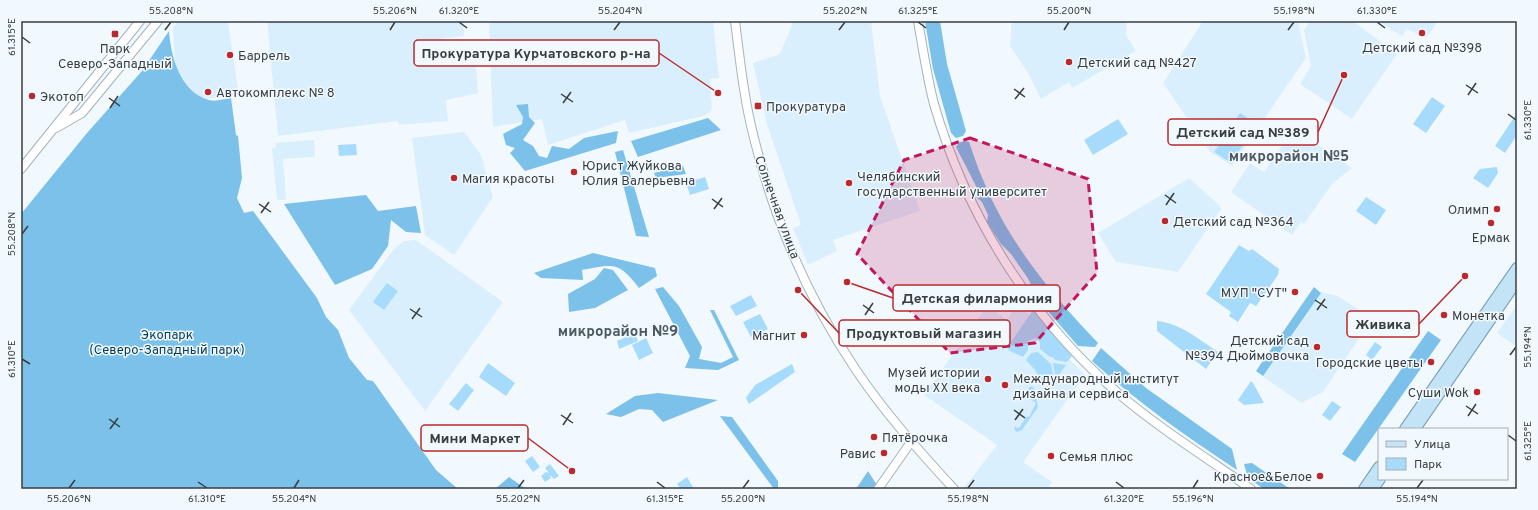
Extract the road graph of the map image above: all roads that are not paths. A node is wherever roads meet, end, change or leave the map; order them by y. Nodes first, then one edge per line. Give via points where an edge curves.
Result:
1 (140, 21) edge
2 (158, 21) edge
3 (735, 21) edge
4 (918, 21) edge
5 (52, 131) junction
6 (21, 169) edge
7 (1517, 268) edge
8 (1512, 284) edge
9 (1488, 309) junction
10 (1480, 335) junction
11 (1461, 349) junction
12 (1454, 373) junction
13 (1406, 428) edge
14 (1416, 428) edge
15 (911, 442) junction
16 (1378, 468) edge
17 (1379, 480) edge
18 (878, 489) edge
19 (954, 489) edge
20 (1251, 489) edge
21 (1364, 489) edge
22 (1373, 489) edge

1 - 5 street
2 - 5 street via 82,113
3 - 15 street, Солнечная улица via 741,71 754,137 786,237 839,344
4 - 20 street via 934,103 956,166 983,224 1027,294 1064,340 1118,394 1173,436
5 - 6 street
7 - 8 main road
8 - 9 main road
8 - 10 main road
9 - 10 main road via 1487,315 1474,334 1476,337
9 - 11 main road
10 - 12 main road
11 - 12 main road via 1465,347 1466,351 1456,365
11 - 13 main road
12 - 14 main road
15 - 18 street
15 - 19 street, Солнечная улица
16 - 21 main road
17 - 22 main road

